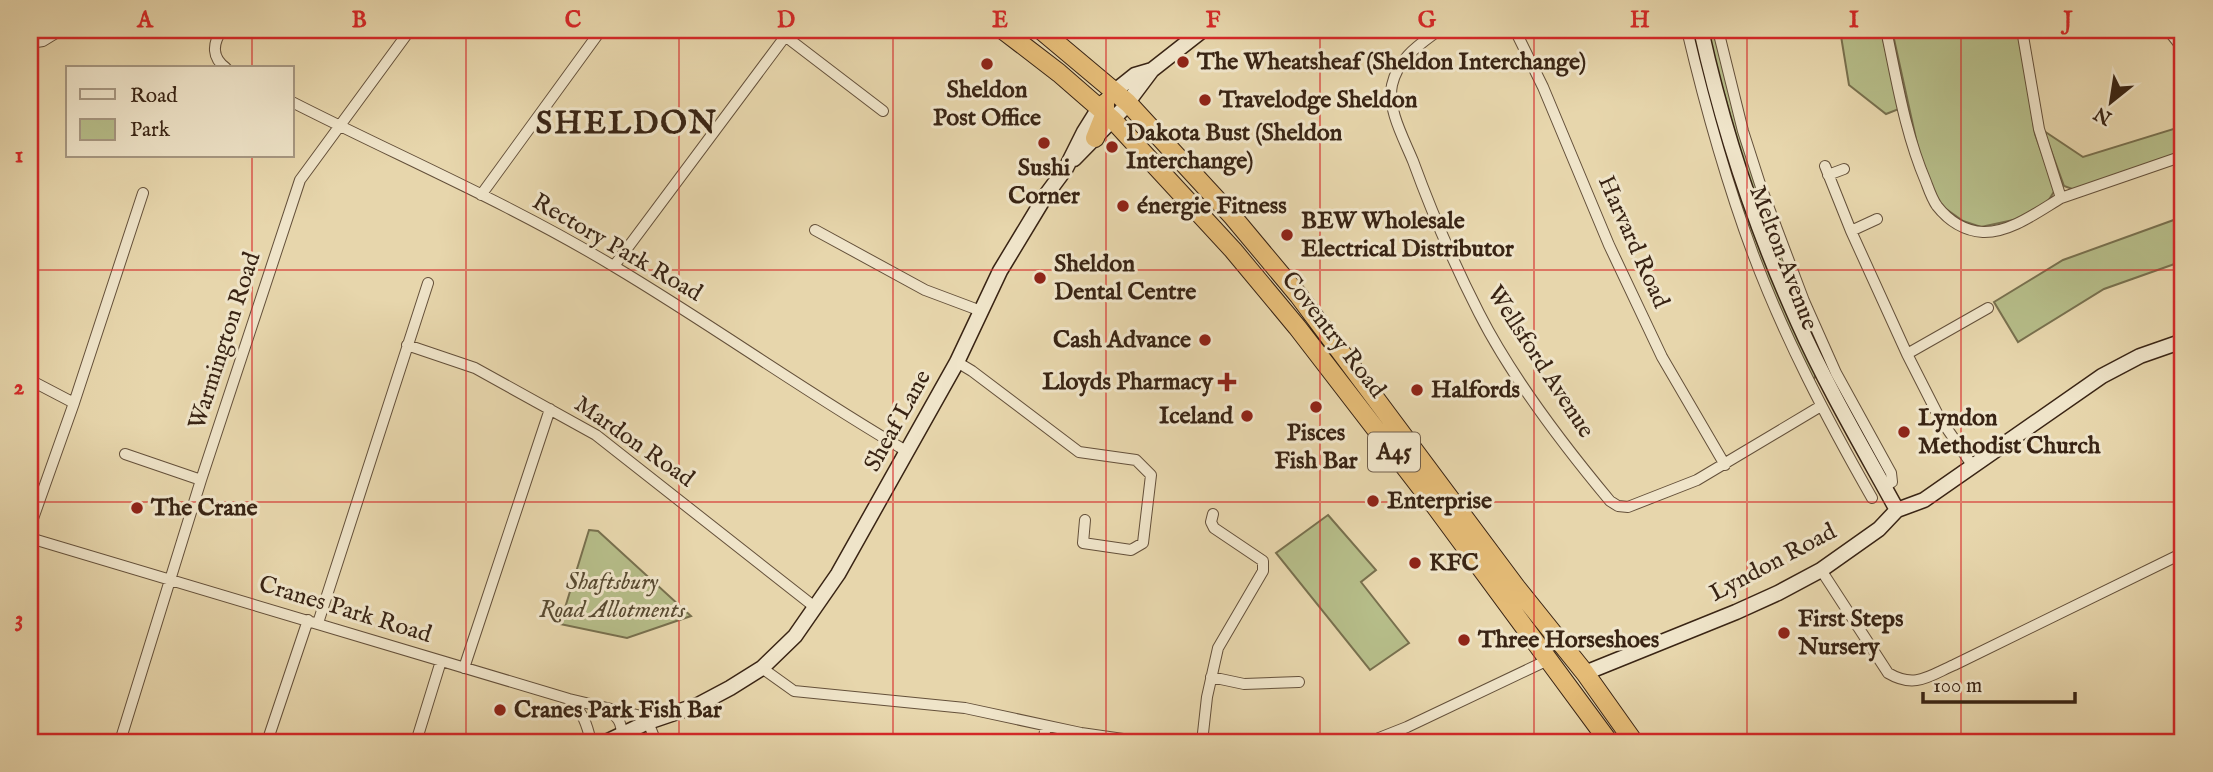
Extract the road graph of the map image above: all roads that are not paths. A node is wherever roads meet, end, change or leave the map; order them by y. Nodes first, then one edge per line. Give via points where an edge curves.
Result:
1 (61, 30) edge
2 (222, 30) edge
3 (410, 30) edge
4 (601, 30) edge
5 (770, 30) edge
6 (1003, 30) edge
7 (1010, 30) edge
8 (1041, 30) edge
9 (1203, 30) edge
10 (1439, 30) edge
11 (1514, 30) edge
12 (1687, 30) edge
13 (1700, 30) edge
14 (1718, 30) edge
15 (1886, 30) edge
16 (2022, 30) edge
17 (2168, 30) edge
18 (787, 33) edge
19 (1025, 37) edge
20 (30, 43) edge
21 (2183, 49) edge
22 (224, 66) edge
23 (294, 103) edge
24 (1114, 104) junction
25 (883, 111) dead end
26 (338, 125) junction
27 (1089, 135) joint
28 (2183, 156) edge
29 (1844, 169) dead end
30 (142, 192) dead end
31 (481, 195) junction
32 (2062, 198) junction
33 (1877, 219) dead end
34 (815, 230) dead end
35 (1851, 231) junction
36 (614, 266) junction
37 (428, 283) dead end
38 (1988, 308) dead end
39 (981, 311) junction
40 (2183, 341) edge
41 (407, 345) junction
42 (1907, 354) junction
43 (957, 362) junction
44 (30, 380) edge
45 (1818, 382) junction
46 (74, 403) junction
47 (1821, 406) junction
48 (550, 409) junction
49 (1838, 421) junction
50 (908, 452) junction
51 (125, 454) dead end
52 (1725, 465) junction
53 (1972, 465) junction
54 (201, 480) junction
55 (1884, 487) junction
56 (1870, 494) dead end
57 (1897, 510) junction
58 (1213, 514) dead end
59 (1085, 520) dead end
60 (30, 527) edge
61 (30, 538) edge
62 (2183, 553) edge
63 (1821, 569) junction
64 (169, 579) junction
65 (816, 608) junction
66 (313, 621) junction
67 (1548, 660) junction
68 (441, 661) junction
69 (464, 668) junction
70 (762, 668) junction
71 (1585, 673) junction
72 (1211, 677) junction
73 (1299, 682) dead end
74 (569, 699) junction
75 (601, 705) junction
76 (648, 722) junction
77 (1046, 726) junction
78 (622, 734) junction
79 (121, 735) dead end
80 (267, 742) edge
81 (416, 742) edge
82 (590, 742) edge
83 (606, 742) edge
84 (656, 742) edge
85 (1043, 742) edge
86 (1144, 742) edge
87 (1202, 742) edge
88 (1369, 742) edge
89 (1609, 742) edge
90 (1621, 742) edge
91 (1634, 742) edge

1 - 20 street
2 - 22 street via 215,52
3 - 26 street, Warmington Road
4 - 31 street
5 - 18 street
6 - 19 highway, Coventry Road / A45
7 - 19 highway
8 - 24 highway, Coventry Road / A45
9 - 24 street
10 - 52 street, Wellsford Avenue via 1408,54 1396,72 1391,88 1393,107 1432,211 1478,310 1523,385 1603,493 1618,506 1635,505
11 - 52 street, Harvard Road via 1662,357
12 - 45 street, Melton Avenue via 1706,113 1753,254
13 - 45 street, Melton Avenue via 1737,161
14 - 55 street, Melton Avenue via 1761,187 1836,373 1891,473 1892,482
15 - 32 street via 1920,168 1935,204 1947,218 1968,229 1998,230
16 - 32 street via 2039,129
17 - 21 street
18 - 25 street
18 - 36 street
19 - 24 highway, Coventry Road / A45
23 - 26 street, Rectory Park Road
24 - 27 highway
24 - 67 highway, Coventry Road / A45 via 1217,221 1233,250 1435,506
24 - 71 highway, Coventry Road / A45 via 1233,217 1299,296
26 - 31 street, Rectory Park Road
26 - 54 street, Warmington Road via 300,180
27 - 39 street, Sheaf Lane via 1020,238
28 - 32 street
29 - 35 street via 1827,171
30 - 46 street
31 - 36 street, Rectory Park Road
33 - 35 street
34 - 39 street via 925,290
35 - 42 street
36 - 50 street, Rectory Park Road
37 - 41 street
38 - 42 street
39 - 43 street, Sheaf Lane
40 - 53 street, Lyndon Road via 2102,376
41 - 48 street, Mardon Road via 475,368
41 - 66 street
42 - 53 street via 1939,418
43 - 50 street, Sheaf Lane
43 - 59 street via 1079,452 1136,460 1151,475 1143,543 1137,548 1083,542
44 - 46 street
45 - 47 street, Melton Avenue
45 - 49 street, Melton Avenue
46 - 60 street
47 - 49 street, Melton Avenue
47 - 52 street, Wellsford Avenue
48 - 65 street, Mardon Road via 596,435
48 - 69 street
49 - 55 street, Melton Avenue
49 - 56 street, Melton Avenue
50 - 65 street, Sheaf Lane
51 - 54 street
53 - 57 street, Lyndon Road via 1924,500
54 - 64 street, Warmington Road
55 - 57 street, Melton Avenue
57 - 63 street, Lyndon Road via 1879,529
58 - 72 street via 1214,528 1263,561 1263,571 1217,648
61 - 64 street, Cranes Park Road
62 - 63 street via 1916,682 1888,673
63 - 71 street, Lyndon Road via 1736,612
64 - 66 street, Cranes Park Road
64 - 79 street, Warmington Road
65 - 70 street, Sheaf Lane
66 - 68 street, Cranes Park Road
66 - 80 street
67 - 88 street
67 - 89 highway, Coventry Road / A45
68 - 69 street, Cranes Park Road
68 - 81 street
69 - 74 street, Cranes Park Road
70 - 76 street, Sheaf Lane via 698,705
70 - 77 street via 794,691 965,708
71 - 90 highway via 1581,687
71 - 91 highway, Coventry Road / A45
72 - 73 street via 1244,684
72 - 87 street
74 - 75 street, Cranes Park Road
74 - 82 street via 581,711
75 - 76 street, Cranes Park Road
75 - 78 street via 617,716
76 - 78 street, Sheaf Lane
76 - 84 street
77 - 85 street
77 - 86 street
78 - 83 street, Sheaf Lane

